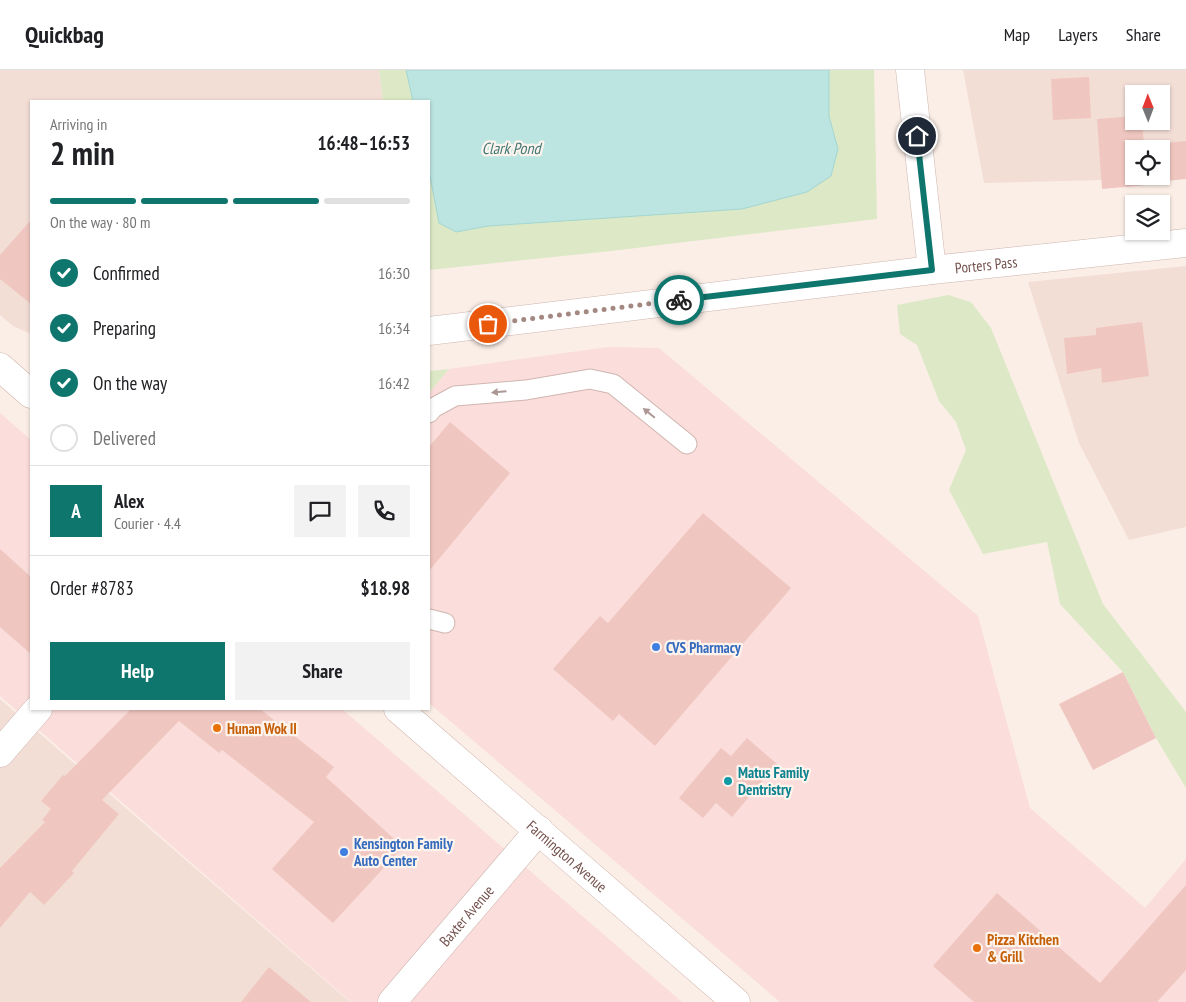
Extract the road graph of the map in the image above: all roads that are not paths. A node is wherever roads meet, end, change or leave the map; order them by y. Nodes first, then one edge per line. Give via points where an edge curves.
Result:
1 (910, 70) edge
2 (1186, 243) edge
3 (932, 270) junction
4 (430, 332) edge
5 (10, 373) edge
6 (30, 393) edge
7 (430, 412) edge
8 (687, 444) dead end
9 (37, 710) edge
10 (399, 710) edge
11 (0, 753) edge
12 (539, 830) junction
13 (392, 1002) edge
14 (736, 1002) edge

1 - 3 street
2 - 3 street, Porters Pass
3 - 4 street, Porters Pass
5 - 6 street
8 -> 7 lane via 613,384 590,379 526,390 455,396
9 - 11 street
10 - 12 street, Farmington Avenue
12 - 13 street, Baxter Avenue
12 - 14 street, Farmington Avenue

